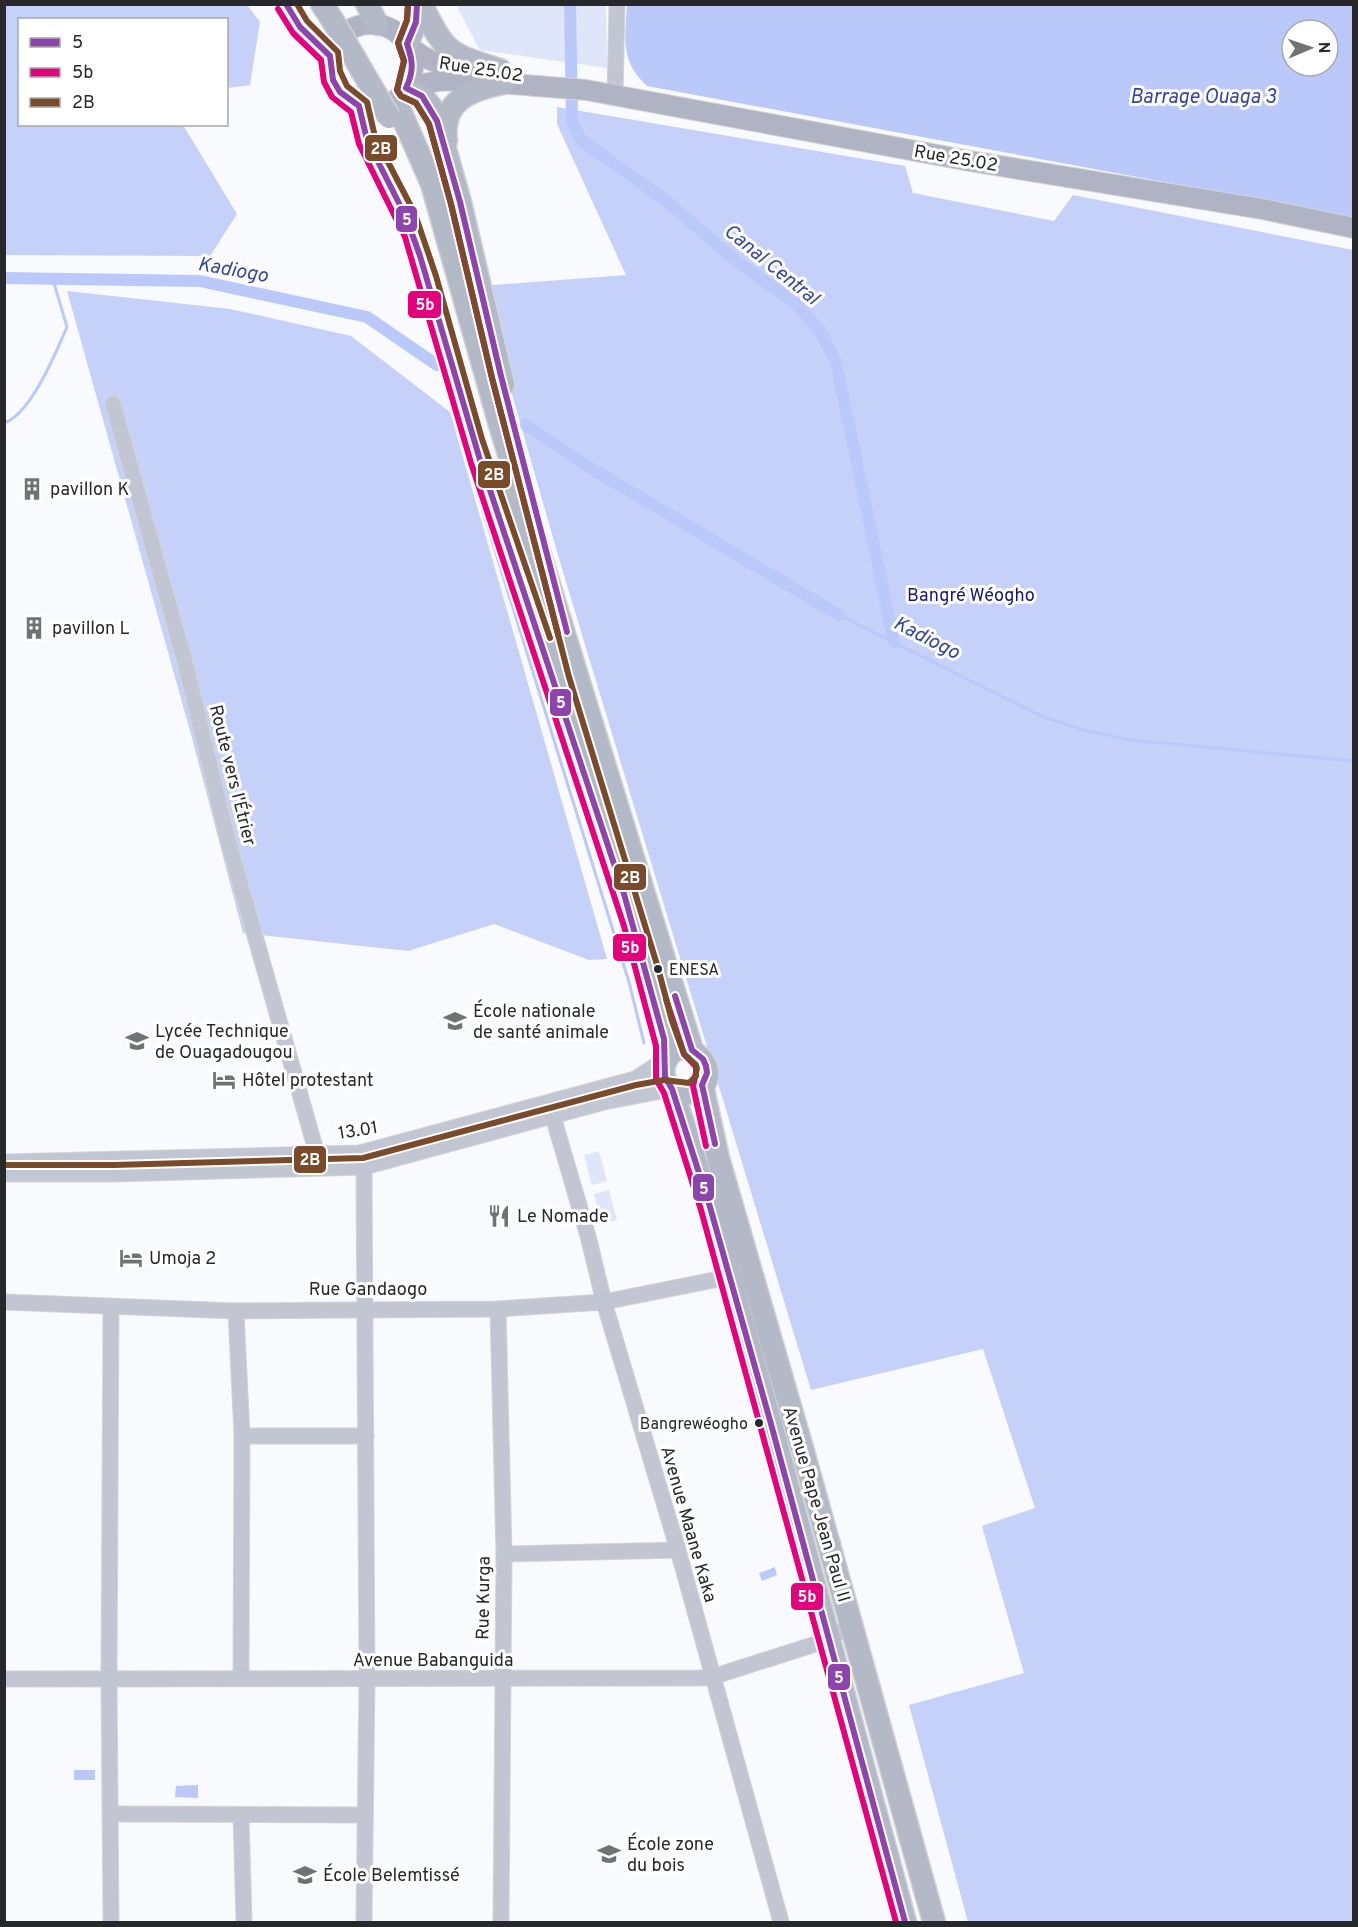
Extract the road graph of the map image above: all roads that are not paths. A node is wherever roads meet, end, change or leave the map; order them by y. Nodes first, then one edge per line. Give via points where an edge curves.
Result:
1 (286, 4) edge
2 (419, 4) edge
3 (617, 4) edge
4 (334, 11) edge
5 (372, 14) edge
6 (407, 44) junction
7 (330, 56) junction
8 (501, 77) junction
9 (406, 88) junction
10 (615, 96) junction
11 (359, 106) junction
12 (394, 114) junction
13 (449, 164) junction
14 (1353, 228) edge
15 (113, 404) dead end
16 (578, 674) junction
17 (555, 675) junction
18 (692, 1050) junction
19 (667, 1058) junction
20 (702, 1085) junction
21 (672, 1089) junction
22 (550, 1109) junction
23 (317, 1155) junction
24 (362, 1160) junction
25 (4, 1162) edge
26 (4, 1174) edge
27 (729, 1277) junction
28 (4, 1302) edge
29 (604, 1302) junction
30 (111, 1307) junction
31 (365, 1308) junction
32 (498, 1309) junction
33 (236, 1311) junction
34 (242, 1436) junction
35 (366, 1436) junction
36 (678, 1550) junction
37 (504, 1554) junction
38 (851, 1624) junction
39 (828, 1640) junction
40 (712, 1677) junction
41 (241, 1678) junction
42 (367, 1678) junction
43 (4, 1679) edge
44 (109, 1679) junction
45 (501, 1680) junction
46 (111, 1814) junction
47 (241, 1815) junction
48 (365, 1815) junction
49 (111, 1923) edge
50 (243, 1923) edge
51 (364, 1923) edge
52 (501, 1923) edge
53 (781, 1923) edge
54 (905, 1923) edge
55 (934, 1923) edge

1 - 7 highway via 300,27
2 - 6 highway
2 - 8 highway via 448,50
3 - 10 street
4 - 12 highway, bridge
5 - 6 main road
5 - 7 main road via 338,40
6 - 8 main road, Rue 25.02 via 422,57 446,66
6 - 9 main road via 412,75
7 - 11 main road via 332,81 338,92
8 - 9 main road, Rue 25.02 via 438,81
8 - 10 main road, Rue 25.02
8 - 13 highway via 462,97 450,112 445,124
9 - 11 main road via 391,103
9 - 13 highway via 422,96 431,107
10 - 14 main road, Rue 25.02
11 - 17 highway via 360,127 367,147 399,199 414,235 465,414 512,560
12 - 16 highway via 432,184 500,425
12 - 17 highway via 420,185
13 - 16 highway
15 - 23 street, Route vers l'Étrier via 186,666 228,841
16 - 18 highway, Avenue Pape Jean Paul II
17 - 19 highway, Avenue Pape Jean Paul II via 650,982
18 - 19 highway via 678,1050
18 - 20 highway, Avenue Pape Jean Paul II via 706,1065
19 - 21 highway, Avenue Pape Jean Paul II via 664,1078
19 - 22 street, 13.01 via 635,1079
20 - 21 highway via 687,1093
20 - 38 highway, Avenue Pape Jean Paul II via 718,1158
21 - 22 street, 13.01
21 - 27 highway, Avenue Pape Jean Paul II
22 - 24 street, 13.01
22 - 29 street, Avenue Maane Kaka
23 - 24 street, 13.01
23 - 25 street, 13.01
24 - 26 street, 13.01 via 114,1174
24 - 31 street
27 - 29 street, Rue Gandaogo
27 - 39 highway, Avenue Pape Jean Paul II
28 - 30 street, Rue Gandaogo
29 - 32 street, Rue Gandaogo
29 - 36 street, Avenue Maane Kaka
30 - 33 street, Rue Gandaogo
30 - 44 street
31 - 32 street, Rue Gandaogo
31 - 33 street, Rue Gandaogo
31 - 35 street
32 - 37 street, Rue Kurga
33 - 34 street
34 - 35 street
34 - 41 street
35 - 42 street
36 - 37 street
36 - 40 street, Avenue Maane Kaka
37 - 45 street, Rue Kurga
38 - 39 street, Avenue Babanguida
38 - 55 highway, Avenue Pape Jean Paul II
39 - 40 street, Avenue Babanguida
39 - 54 highway, Avenue Pape Jean Paul II
40 - 45 street, Avenue Babanguida
40 - 53 street, Avenue Maane Kaka
41 - 42 street, Avenue Babanguida
41 - 44 street, Avenue Babanguida
42 - 45 street, Avenue Babanguida
42 - 48 street
43 - 44 street, Avenue Babanguida
44 - 46 street
45 - 52 street, Rue Kurga
46 - 47 street
46 - 49 street
47 - 48 street
47 - 50 street
48 - 51 street

